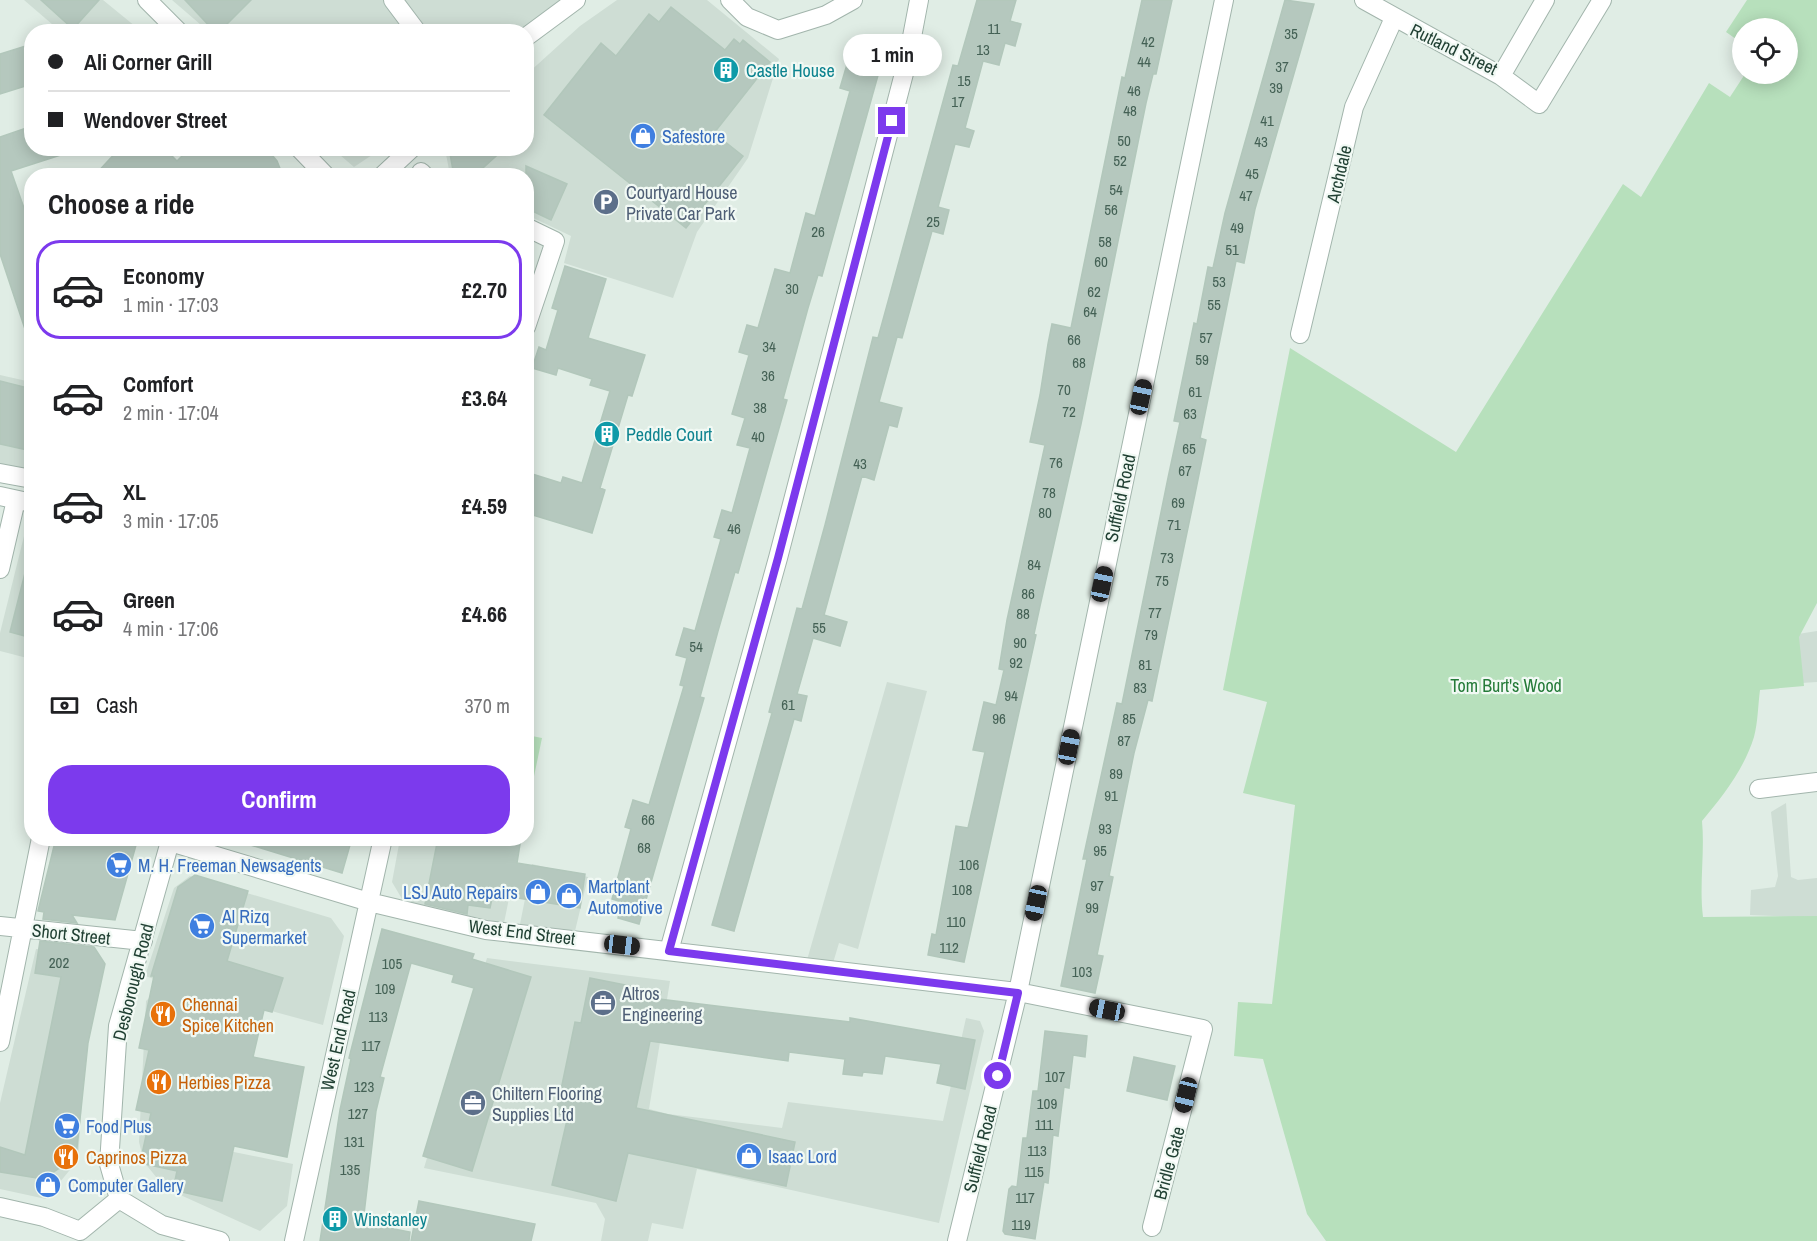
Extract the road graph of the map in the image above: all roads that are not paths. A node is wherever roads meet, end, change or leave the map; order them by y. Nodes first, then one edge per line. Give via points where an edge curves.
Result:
1 (147, 0) edge
2 (393, 0) edge
3 (576, 0) edge
4 (730, 0) edge
5 (853, 0) edge
6 (919, 0) edge
7 (1224, 0) edge
8 (1364, 0) edge
9 (1545, 0) edge
10 (1602, 0) edge
11 (1394, 18) junction
12 (171, 24) edge
13 (411, 24) edge
14 (534, 32) edge
15 (1501, 76) junction
16 (307, 156) edge
17 (403, 156) edge
18 (318, 168) edge
19 (391, 168) edge
20 (534, 231) edge
21 (534, 303) edge
22 (1300, 334) dead end
23 (0, 473) edge
24 (24, 478) edge
25 (16, 500) edge
26 (0, 569) edge
27 (1817, 782) edge
28 (1759, 789) dead end
29 (39, 846) edge
30 (169, 846) edge
31 (190, 846) edge
32 (382, 846) edge
33 (369, 902) junction
34 (0, 926) edge
35 (23, 929) junction
36 (143, 941) junction
37 (669, 951) junction
38 (1018, 993) junction
39 (1203, 1029) joint
40 (0, 1042) edge
41 (119, 1199) junction
42 (0, 1208) edge
43 (1152, 1227) dead end
44 (79, 1236) edge
45 (220, 1241) edge
46 (294, 1241) edge
47 (957, 1241) edge

1 - 12 street
2 - 13 street
3 - 14 street
4 - 5 street via 747,17 778,30 826,15
6 - 37 street via 908,58 778,558
7 - 38 street, Suffield Road
8 - 11 street, Rutland Street
9 - 15 street, Rutland Street
10 - 15 street via 1539,104
11 - 15 street, Rutland Street
11 - 22 street, Archdale via 1354,107
16 - 18 street
17 - 19 street
20 - 21 street via 555,241
23 - 24 street
25 - 26 street
27 - 28 street
29 - 35 street
30 - 36 street, Desborough Road
31 - 33 street, West End Street
32 - 33 street, West End Road
33 - 37 street, West End Street via 486,930
33 - 46 street, West End Road
34 - 35 street, Short Street
35 - 36 street, Short Street
35 - 40 street
36 - 41 street, Desborough Road via 118,1026 109,1164
37 - 38 street, West End Street
38 - 39 street, West End Street
38 - 47 street, Suffield Road
39 - 43 street, Bridle Gate
41 - 44 street
41 - 45 street via 162,1225
42 - 44 street via 44,1217

